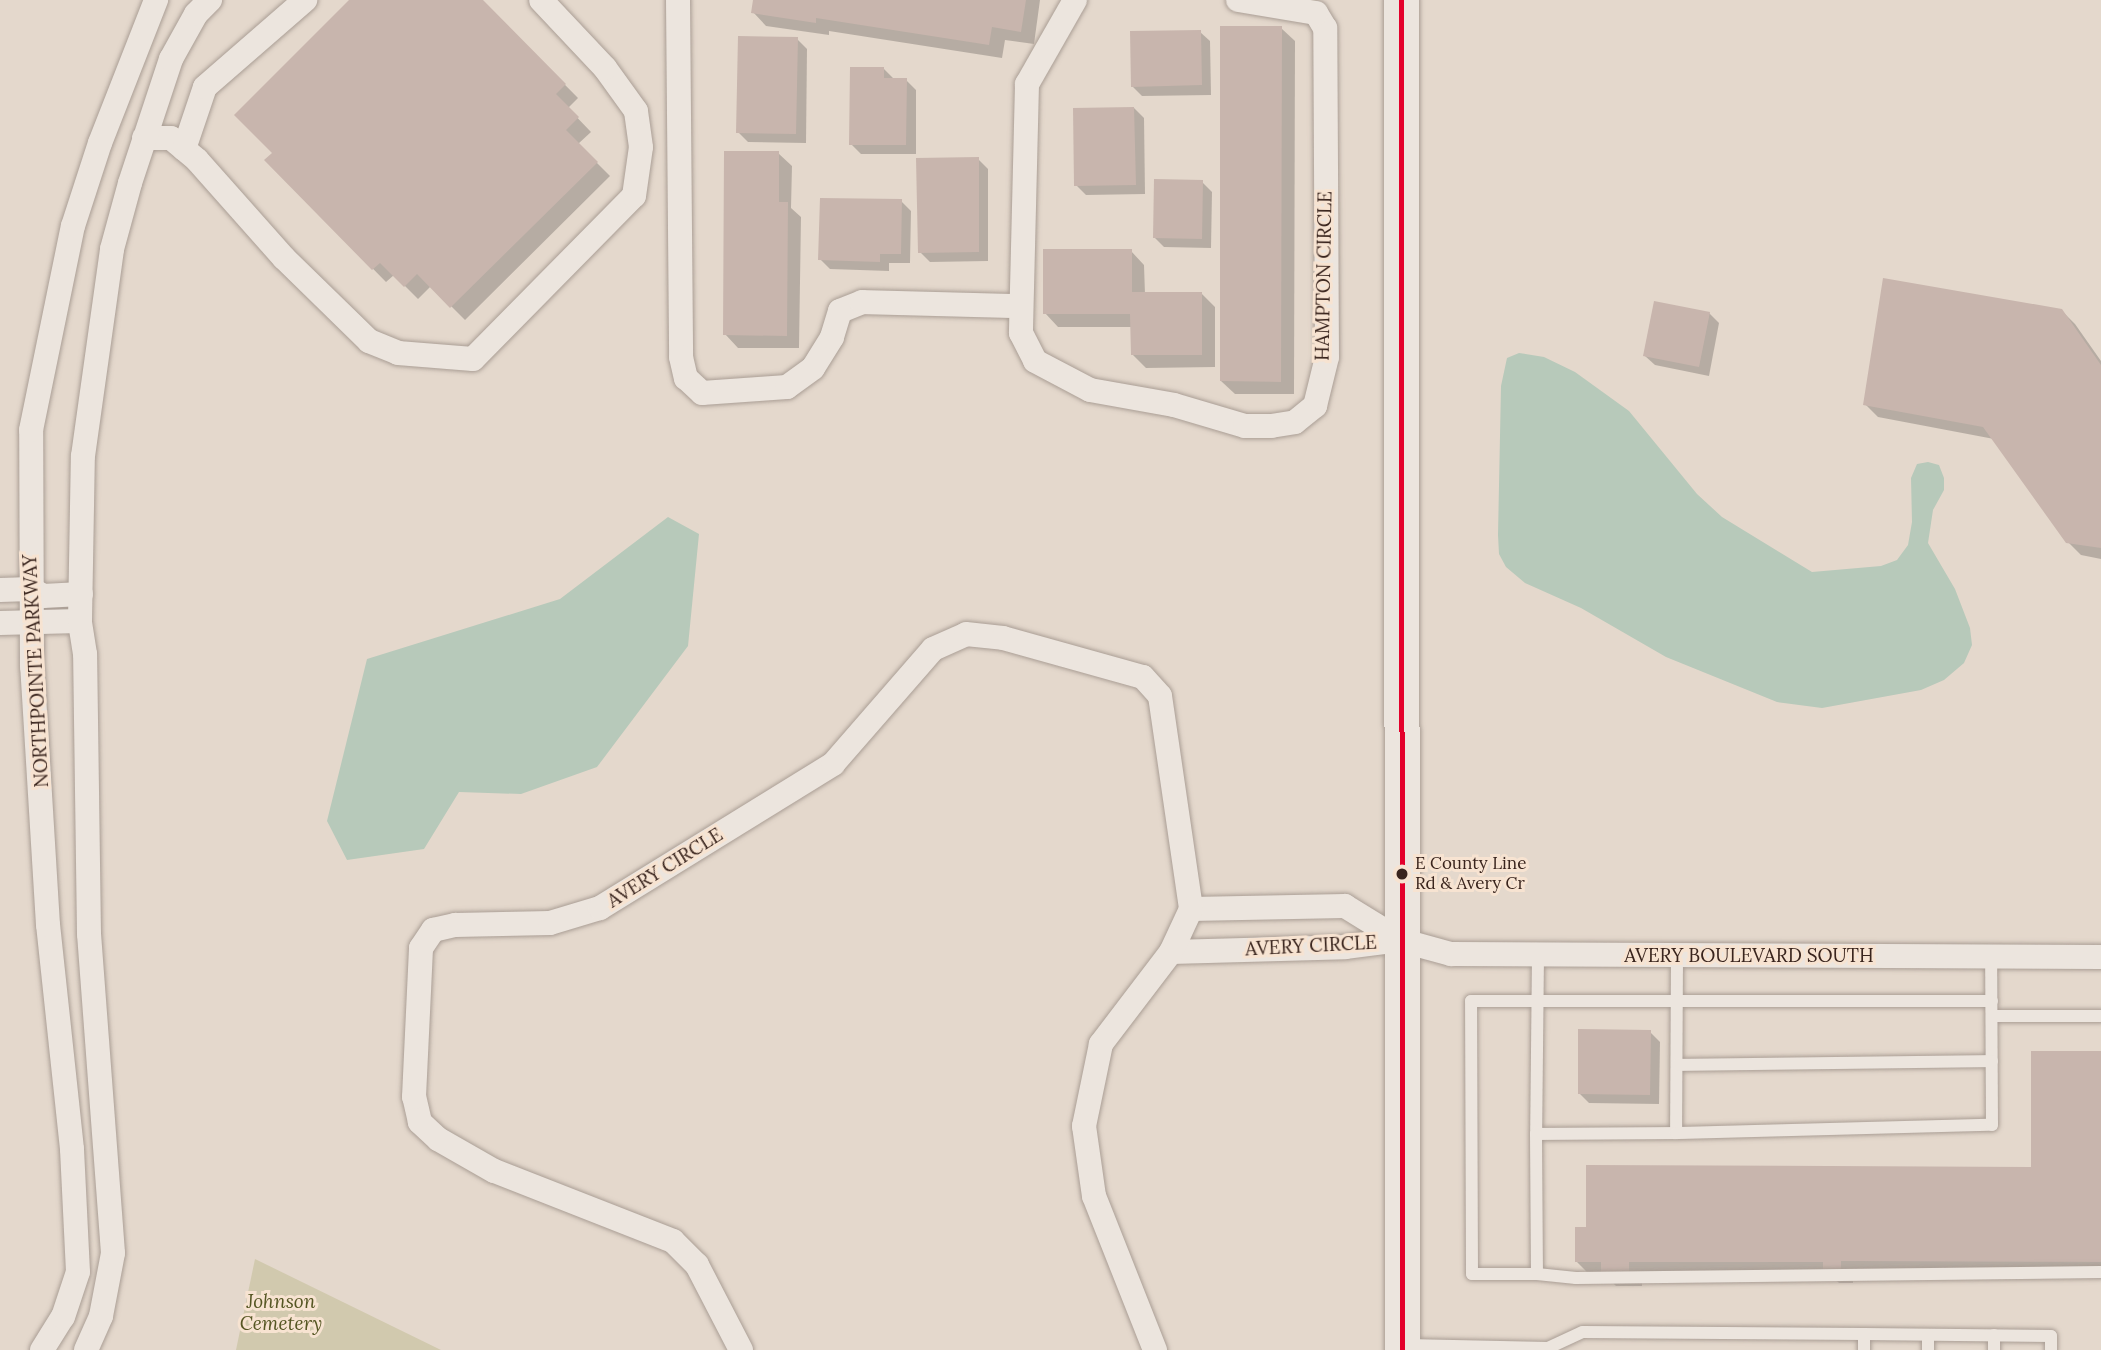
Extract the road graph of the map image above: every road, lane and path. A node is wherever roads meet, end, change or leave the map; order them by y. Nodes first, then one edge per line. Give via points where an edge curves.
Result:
1 (156, 0) edge
2 (210, 0) edge
3 (305, 0) edge
4 (541, 0) edge
5 (678, 0) edge
6 (1075, 0) edge
7 (1238, 0) edge
8 (1401, 0) edge
9 (144, 138) junction
10 (184, 149) junction
11 (1019, 306) junction
12 (31, 589) junction
13 (0, 590) edge
14 (81, 594) junction
15 (80, 621) junction
16 (0, 623) edge
17 (31, 623) junction
18 (1191, 909) junction
19 (1400, 940) junction
20 (1171, 952) junction
21 (1538, 955) junction
22 (1677, 956) junction
23 (1991, 957) junction
24 (2101, 957) edge
25 (1537, 1001) junction
26 (1677, 1001) junction
27 (1992, 1001) junction
28 (1992, 1016) junction
29 (2101, 1016) edge
30 (1992, 1061) junction
31 (1677, 1065) junction
32 (102, 1076) junction
33 (62, 1079) junction
34 (1676, 1133) junction
35 (1536, 1134) junction
36 (2101, 1272) edge
37 (1537, 1274) junction
38 (1864, 1334) junction
39 (1928, 1335) junction
40 (1994, 1335) junction
41 (1402, 1348) edge
42 (1489, 1348) edge
43 (1548, 1349) edge
44 (42, 1350) edge
45 (86, 1350) edge
46 (741, 1350) edge
47 (1155, 1350) edge
48 (1864, 1350) edge
49 (1928, 1350) edge
50 (1994, 1350) edge
51 (2051, 1350) edge

1 - 12 street, NORTHPOINTE PARKWAY via 73,226 46,346 31,430
2 - 9 street via 196,14 171,59
3 - 10 street via 205,87
4 - 10 street via 605,68 636,111 640,147 634,196 473,359 398,353 369,341 284,258
5 - 11 street via 681,357 687,378 702,393 787,387 813,368 832,337 840,311 862,302
6 - 11 street, HAMPTON CIRCLE via 1027,84
7 - 11 street, HAMPTON CIRCLE via 1317,13 1325,28 1326,357 1315,405 1294,422 1245,426 1174,405 1090,390 1035,361 1021,332
8 - 19 main road
9 - 10 street via 171,138
9 - 14 street via 112,249 92,372 83,456
12 - 13 street
12 - 14 street via 43,596
12 - 17 street, NORTHPOINTE PARKWAY
14 - 15 street
15 - 17 street
15 - 32 street via 85,654 89,934
16 - 17 street
17 - 33 street, NORTHPOINTE PARKWAY via 48,925
18 - 19 street, AVERY CIRCLE via 1345,906
18 - 20 street
18 - 46 street, AVERY CIRCLE via 1160,696 1143,677 1003,638 966,634 933,649 834,764 600,908 550,923 455,925 433,930 421,948 414,1097 420,1122 438,1139 494,1171 673,1241 697,1265
19 - 20 street, AVERY CIRCLE via 1345,947
19 - 21 street, AVERY BOULEVARD SOUTH via 1451,954
19 - 41 main road
20 - 47 street via 1101,1044 1084,1126 1094,1196
21 - 22 street, AVERY BOULEVARD SOUTH
21 - 25 lane
22 - 23 street, AVERY BOULEVARD SOUTH
22 - 26 lane
23 - 24 street, AVERY BOULEVARD SOUTH
23 - 27 lane
25 - 26 lane
25 - 35 lane
25 - 37 lane via 1471,1001 1471,1015 1472,1274
26 - 27 lane
26 - 31 lane
27 - 28 lane
28 - 29 lane
28 - 30 lane
30 - 31 lane
30 - 34 lane via 1992,1125
31 - 34 lane
32 - 33 street
32 - 45 street via 113,1253 101,1315
33 - 44 street, NORTHPOINTE PARKWAY via 72,1149 78,1272 63,1317
34 - 35 lane
35 - 37 lane
36 - 37 lane via 1576,1278
38 - 39 lane
38 - 43 lane via 1583,1332
38 - 48 lane
39 - 40 lane
39 - 49 lane
40 - 50 lane
40 - 51 lane via 2051,1336
41 - 42 lane
42 - 43 lane

